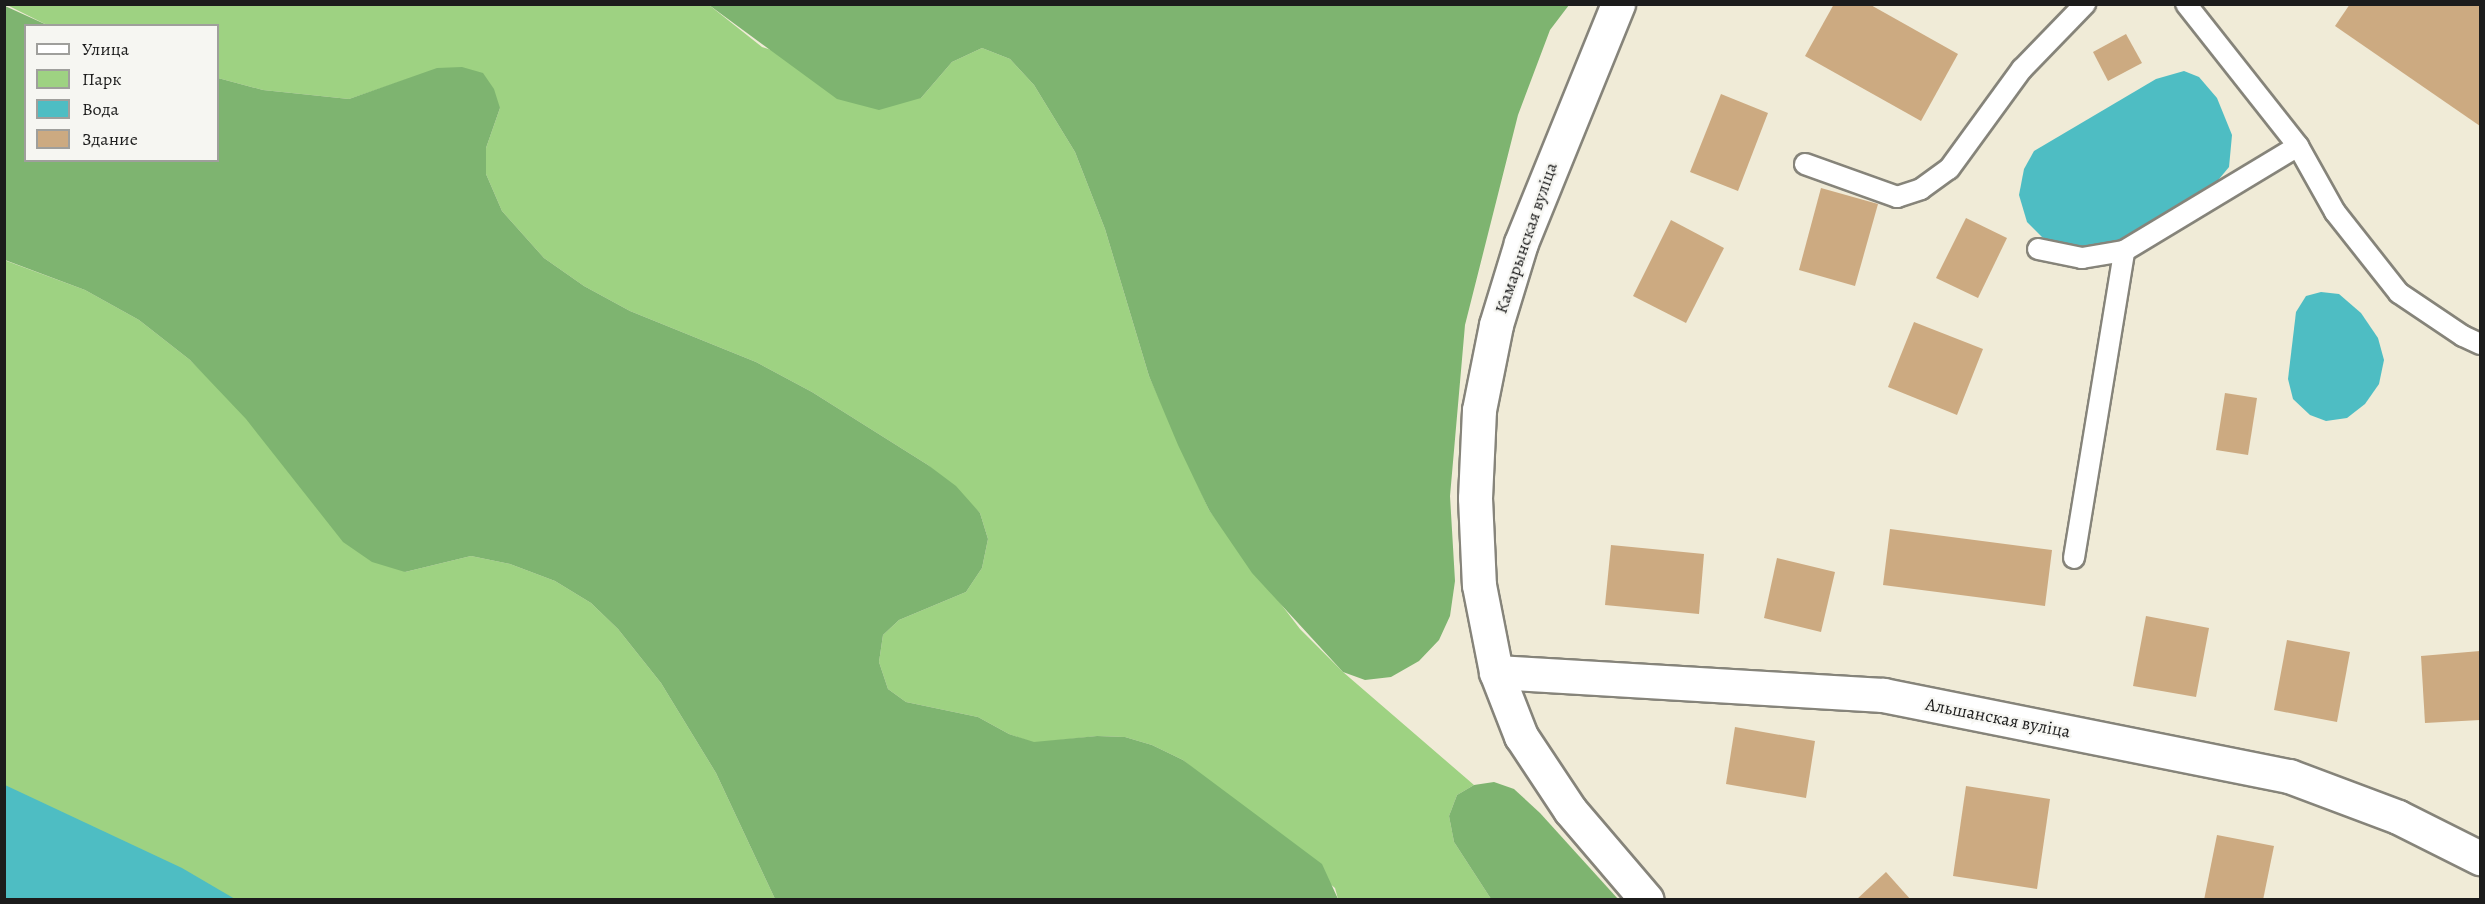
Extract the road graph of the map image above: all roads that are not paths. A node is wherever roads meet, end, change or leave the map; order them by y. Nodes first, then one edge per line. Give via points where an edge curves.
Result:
1 (1618, 4) edge
2 (2085, 4) edge
3 (2186, 4) edge
4 (2298, 146) junction
5 (1805, 164) dead end
6 (2038, 249) dead end
7 (2124, 251) junction
8 (2481, 344) edge
9 (2074, 558) dead end
10 (1496, 672) junction
11 (2481, 858) edge
12 (1647, 900) edge

1 - 10 street, Камарынская вуліца via 1521,243 1496,325 1479,410 1475,498 1479,585
2 - 5 lane via 2022,69 1949,169 1922,189 1898,197
3 - 4 lane
4 - 7 lane
4 - 8 lane via 2335,212 2399,293
6 - 7 lane via 2082,258
7 - 9 lane
10 - 11 street, Альшанская вуліца via 1883,695 2289,776 2398,817
10 - 12 street, Камарынская вуліца via 1521,736 1558,791

